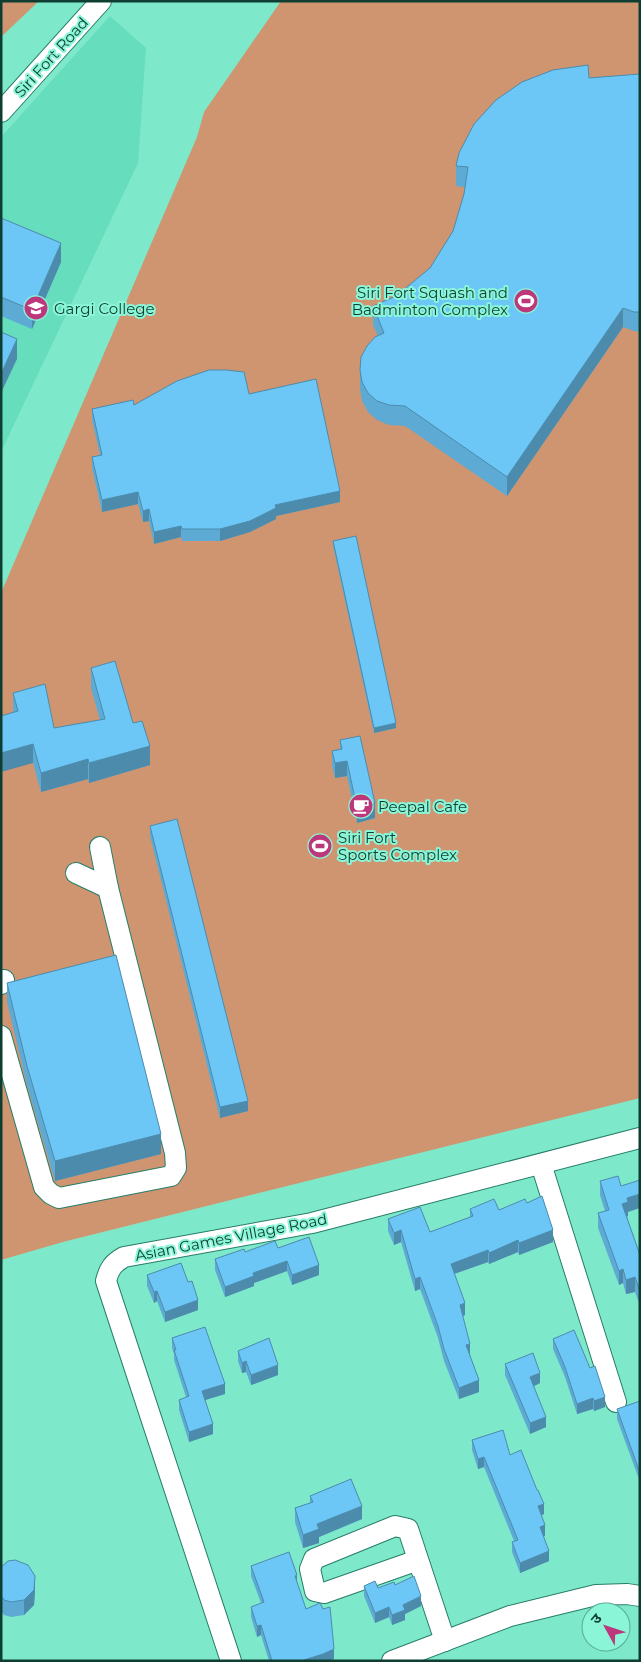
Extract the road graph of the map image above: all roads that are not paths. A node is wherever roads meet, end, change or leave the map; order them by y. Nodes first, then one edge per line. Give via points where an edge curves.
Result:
1 (85, 1) edge
2 (101, 1) edge
3 (1, 94) edge
4 (1, 112) edge
5 (100, 847) dead end
6 (76, 873) dead end
7 (108, 888) junction
8 (1, 1036) edge
9 (640, 1138) edge
10 (540, 1164) junction
11 (616, 1402) dead end
12 (418, 1560) junction
13 (640, 1596) edge
14 (445, 1642) junction
15 (231, 1661) edge
16 (392, 1661) edge

1 - 3 street, Siri Fort Road
2 - 4 street, Siri Fort Road
5 - 7 street
6 - 7 street
7 - 8 street via 175,1153 176,1168 171,1176 59,1198 51,1194 44,1187
9 - 10 street, Asian Games Village Road
10 - 11 street
10 - 15 street, Asian Games Village Road via 312,1223 124,1257 109,1270 106,1281
12 - 12 street via 408,1529 395,1526 314,1559 310,1569 315,1591 324,1594
12 - 14 street
13 - 14 street via 596,1595 510,1616
14 - 16 street

